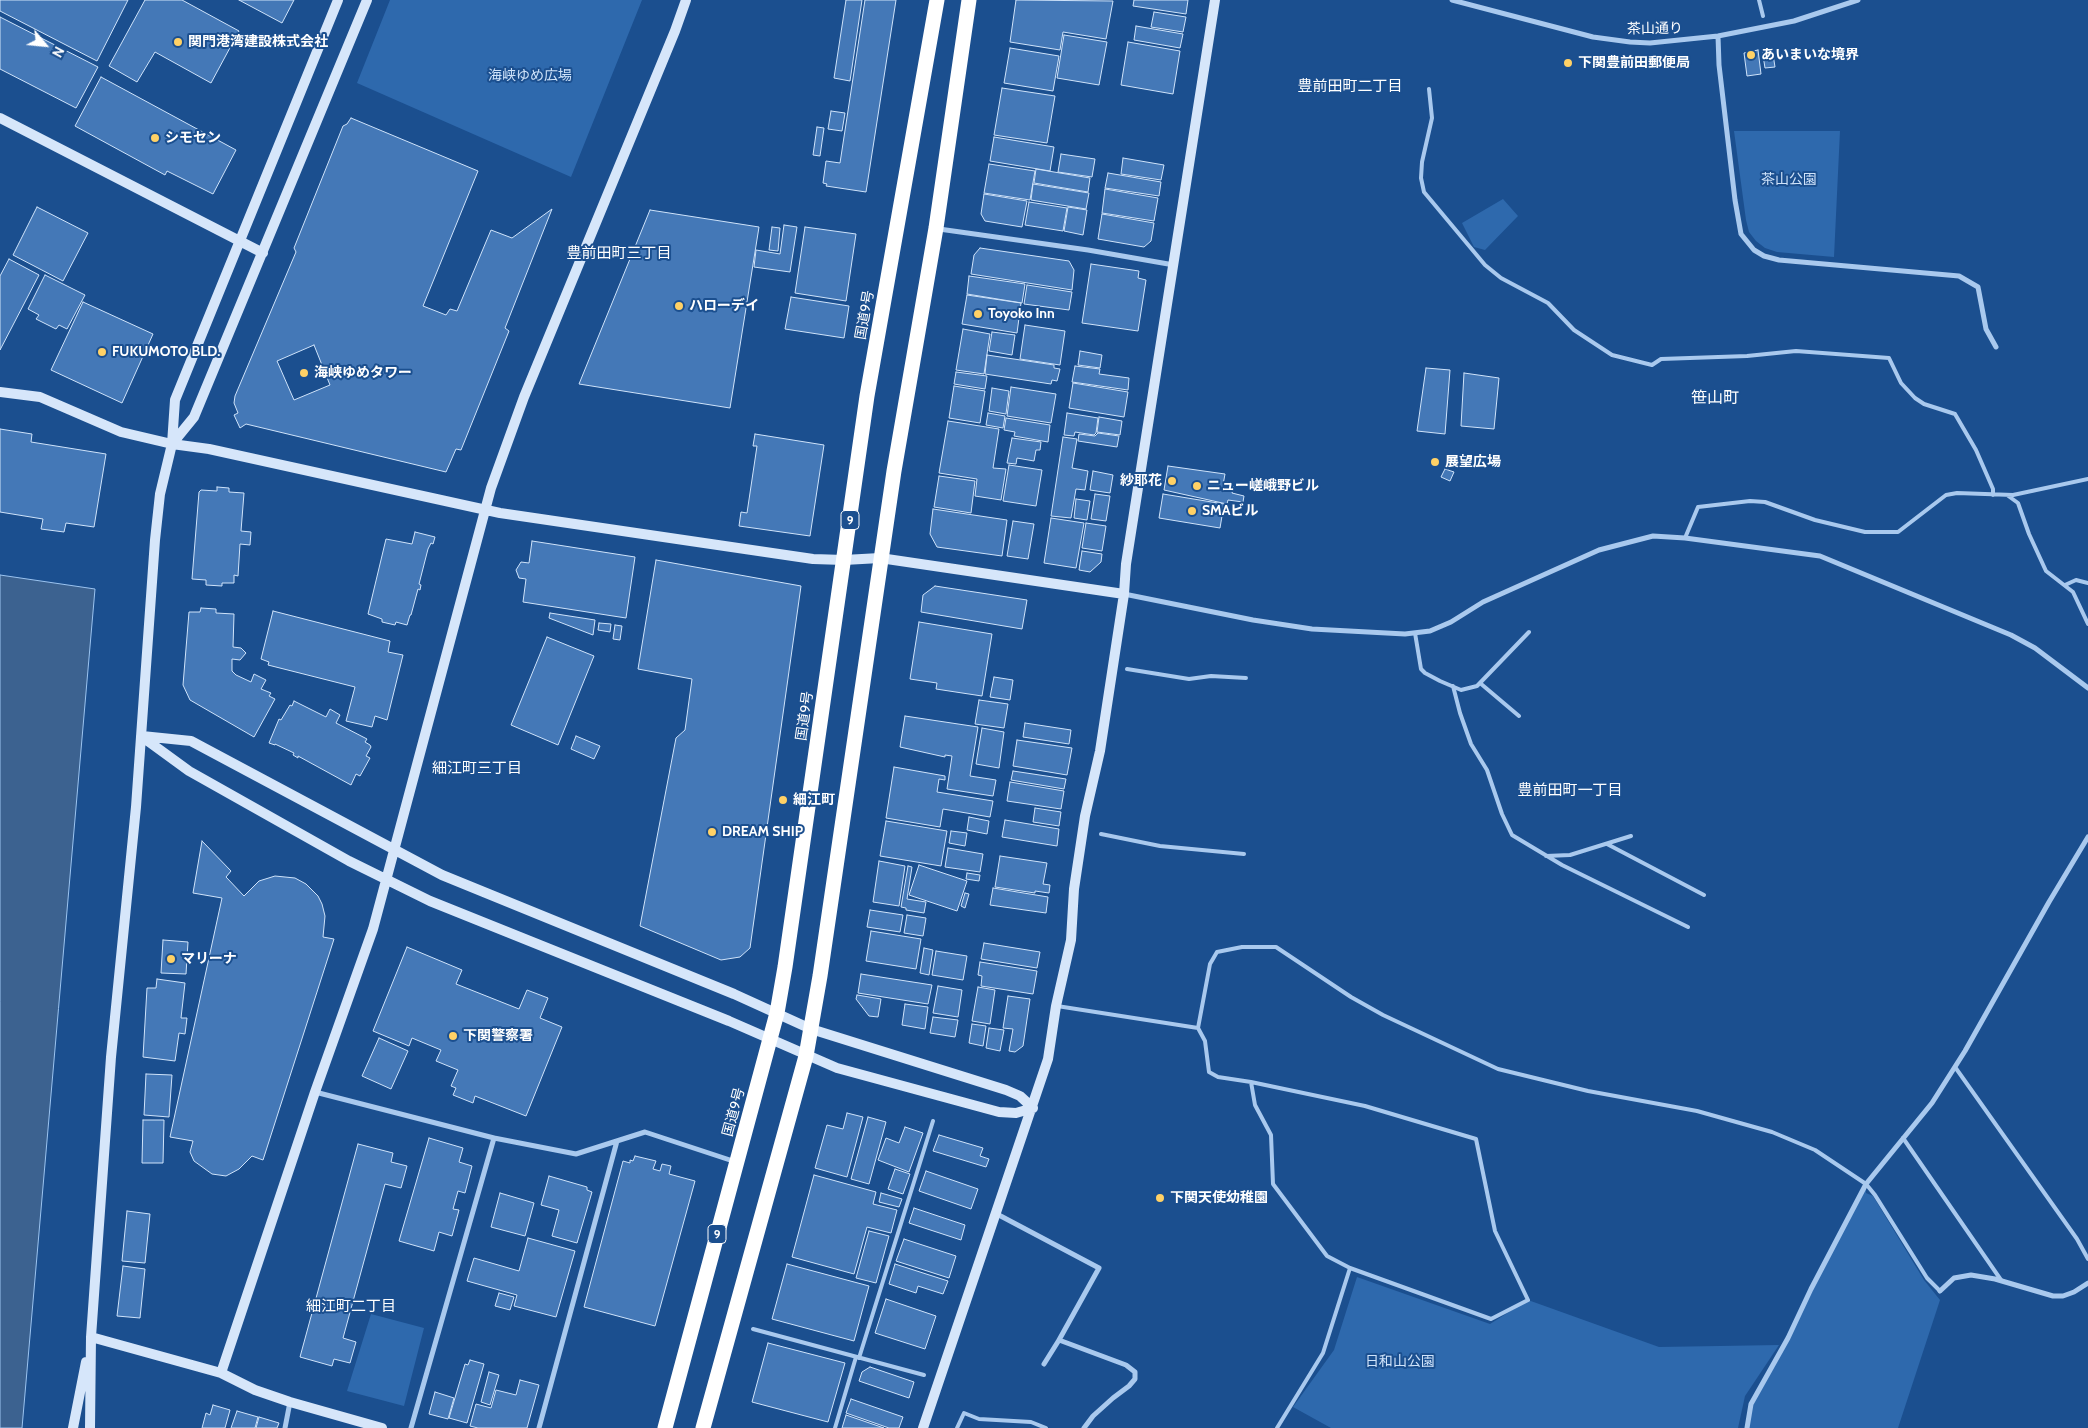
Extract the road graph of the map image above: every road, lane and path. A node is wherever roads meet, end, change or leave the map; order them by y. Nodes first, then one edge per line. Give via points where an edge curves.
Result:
1 (338, 0) edge
2 (367, 0) edge
3 (686, 0) edge
4 (937, 0) edge
5 (970, 0) edge
6 (1215, 0) edge
7 (1452, 0) edge
8 (1759, 0) edge
9 (1858, 0) edge
10 (1763, 16) dead end
11 (1718, 36) junction
12 (1429, 89) dead end
13 (0, 118) edge
14 (936, 228) junction
15 (240, 240) junction
16 (264, 253) junction
17 (1174, 265) junction
18 (1996, 347) dead end
19 (0, 392) edge
20 (172, 444) junction
21 (2088, 479) edge
22 (1993, 495) junction
23 (2007, 495) junction
24 (485, 510) junction
25 (1685, 538) junction
26 (880, 558) junction
27 (844, 560) junction
28 (2088, 583) edge
29 (2065, 585) junction
30 (1124, 594) junction
31 (2088, 624) edge
32 (1529, 632) dead end
33 (1415, 633) junction
34 (1126, 669) dead end
35 (1246, 678) dead end
36 (1480, 682) junction
37 (1453, 686) junction
38 (2088, 688) edge
39 (1519, 716) dead end
40 (141, 736) junction
41 (1101, 834) dead end
42 (1630, 836) dead end
43 (2088, 837) edge
44 (1607, 844) junction
45 (394, 851) junction
46 (1244, 854) dead end
47 (1545, 856) junction
48 (386, 880) junction
49 (1704, 895) dead end
50 (1688, 927) dead end
51 (1056, 1006) junction
52 (777, 1013) junction
53 (1198, 1028) junction
54 (811, 1029) junction
55 (770, 1040) junction
56 (806, 1056) junction
57 (1954, 1067) junction
58 (1252, 1082) junction
59 (315, 1092) junction
60 (1033, 1108) junction
61 (933, 1121) dead end
62 (494, 1138) junction
63 (1903, 1138) junction
64 (617, 1141) junction
65 (737, 1162) junction
66 (1866, 1184) junction
67 (995, 1213) junction
68 (2088, 1259) edge
69 (1350, 1268) junction
70 (2003, 1282) junction
71 (2088, 1283) edge
72 (1940, 1291) joint
73 (753, 1329) dead end
74 (91, 1337) junction
75 (1059, 1340) junction
76 (858, 1357) junction
77 (1044, 1364) dead end
78 (221, 1373) junction
79 (924, 1375) dead end
80 (290, 1402) junction
81 (73, 1428) edge
82 (90, 1428) edge
83 (285, 1428) edge
84 (382, 1428) edge
85 (411, 1428) edge
86 (539, 1428) edge
87 (665, 1428) edge
88 (703, 1428) edge
89 (835, 1428) edge
90 (923, 1428) edge
91 (957, 1428) edge
92 (1046, 1428) edge
93 (1084, 1428) edge
94 (1277, 1428) edge
95 (1747, 1428) edge

1 - 15 street
2 - 16 street
3 - 24 street via 521,406
4 - 27 highway, 国道9号 / 9 via 868,396
5 - 14 highway
6 - 17 street
7 - 11 street, 茶山通り via 1602,39 1650,42
8 - 10 lane
9 - 11 street, 茶山通り via 1794,21
11 - 18 street via 1735,200 1741,234 1754,250 1778,260 1959,276 1978,287 1986,329
12 - 22 lane via 1432,118 1422,162 1424,192 1485,265 1501,278 1548,303 1574,330 1612,355 1652,365 1661,359 1747,356 1796,350 1889,358 1901,383 1915,398 1955,414 1976,450
13 - 15 street
14 - 17 street
14 - 26 highway
15 - 16 street
15 - 20 street via 175,400
16 - 20 street via 194,417
17 - 30 street via 1126,564
19 - 20 street via 40,398 122,432
20 - 24 street via 209,448
20 - 40 street via 160,494 155,540
21 - 23 lane
22 - 23 lane
22 - 25 lane via 1946,495 1898,532 1865,532 1815,520 1764,502 1698,507
23 - 29 lane via 2018,503 2046,571
24 - 27 street via 813,559
24 - 45 street
25 - 33 street via 1653,536 1599,550 1483,602 1450,622 1430,631
25 - 38 street via 1820,556 2011,635 2035,648
26 - 27 street
26 - 30 street
26 - 54 highway
27 - 52 highway, 国道9号 / 9
28 - 29 lane via 2076,580
29 - 31 lane via 2073,592
30 - 33 street via 1312,629
30 - 51 street via 1100,751 1085,816 1074,888 1071,940
32 - 36 lane
33 - 37 lane via 1421,669
34 - 35 lane via 1189,679 1211,676
36 - 37 lane via 1469,689
36 - 39 lane
37 - 47 lane via 1471,744 1487,770 1512,835
40 - 45 street via 191,741
40 - 48 street via 189,771
40 - 74 street via 111,1057
41 - 46 lane via 1160,846
42 - 44 lane
43 - 57 street
44 - 47 lane via 1570,855
44 - 49 lane
45 - 48 street
45 - 52 street via 442,875
47 - 50 lane
48 - 55 street
48 - 59 street via 373,929
51 - 53 lane
51 - 60 street via 1048,1059
52 - 54 street
52 - 55 highway, 国道9号 / 9
53 - 58 lane via 1205,1041 1209,1072 1218,1078
53 - 66 lane via 1210,964 1217,952 1242,947 1276,947 1383,1016 1498,1069 1588,1091 1697,1111 1772,1132 1815,1150
54 - 56 highway
54 - 60 street via 1006,1090 1020,1096
55 - 56 street
55 - 65 highway, 国道9号 / 9
56 - 60 street via 836,1068 999,1112 1016,1113
56 - 88 highway
57 - 63 street via 1932,1102
57 - 68 lane
58 - 69 lane via 1255,1105 1271,1135 1273,1184 1327,1256
58 - 69 lane via 1365,1106 1476,1139 1495,1231 1528,1300 1491,1319
59 - 62 street
59 - 78 street
60 - 67 street
61 - 76 lane
62 - 64 street via 576,1154
62 - 85 street
63 - 66 street
63 - 70 lane
64 - 65 street via 645,1132
64 - 86 street
65 - 87 highway, 国道9号 / 9
66 - 72 lane via 1926,1278
66 - 95 street via 1751,1404
67 - 75 street via 1099,1268
67 - 90 street
69 - 94 lane via 1323,1353
70 - 71 street via 2040,1294 2058,1296 2074,1292
70 - 72 street via 1963,1276 1954,1278
73 - 76 lane
74 - 78 street
74 - 81 street
74 - 82 street
75 - 77 street
75 - 93 street via 1135,1372 1130,1386 1093,1416
76 - 79 lane
76 - 89 lane
78 - 80 street
80 - 83 street
80 - 84 street
91 - 92 lane via 964,1413 980,1419 1031,1422

